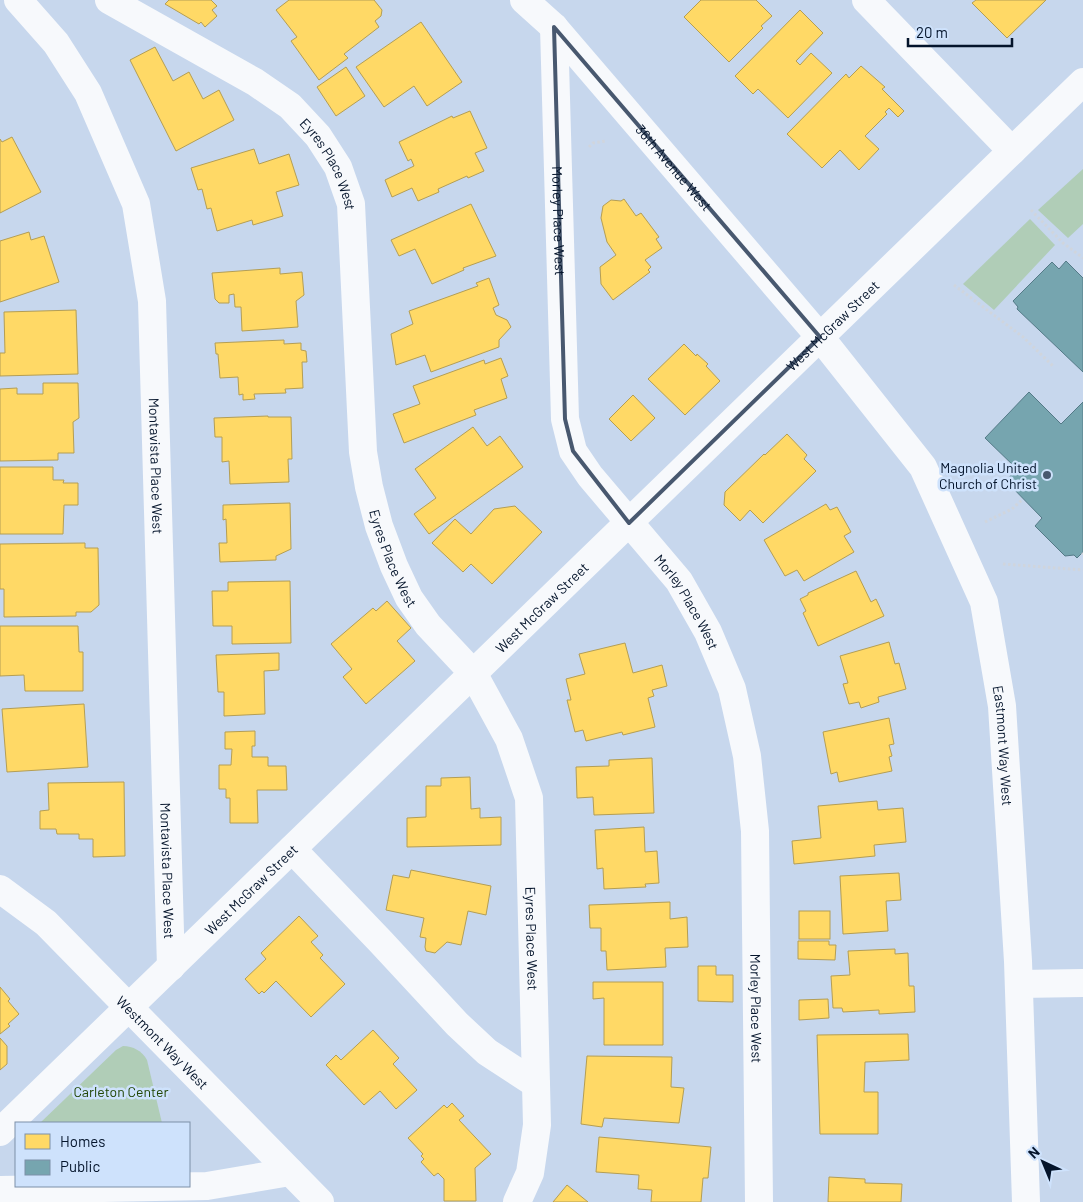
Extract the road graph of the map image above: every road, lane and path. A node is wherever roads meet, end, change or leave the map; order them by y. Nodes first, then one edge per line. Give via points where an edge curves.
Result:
1 (22, 0) edge
2 (109, 0) edge
3 (524, 0) edge
4 (866, 0) edge
5 (554, 27) junction
6 (1083, 82) edge
7 (606, 141) dead end
8 (587, 148) dead end
9 (1012, 151) junction
10 (1031, 210) dead end
11 (1083, 258) edge
12 (954, 285) dead end
13 (820, 337) junction
14 (1053, 366) dead end
15 (1023, 498) dead end
16 (985, 522) dead end
17 (629, 523) junction
18 (1003, 564) dead end
19 (1083, 570) edge
20 (473, 673) junction
21 (292, 849) junction
22 (0, 889) edge
23 (171, 967) junction
24 (1083, 983) edge
25 (1019, 984) junction
26 (128, 1008) junction
27 (536, 1084) junction
28 (0, 1132) edge
29 (290, 1172) junction
30 (0, 1190) edge
31 (209, 1194) edge
32 (320, 1202) edge
33 (517, 1202) edge
34 (759, 1202) edge
35 (1026, 1202) edge

1 - 23 street, Montavista Place West via 56,43 88,93 136,204 152,301
2 - 20 street, Eyres Place West via 255,82 290,106 318,136 338,168 351,204 363,452 379,526 409,598 428,625
3 - 5 street, 36th Avenue West
4 - 9 street
5 - 13 street, 36th Avenue West
5 - 17 street, Morley Place West via 566,419 574,451
6 - 9 street, West McGraw Street
7 - 8 path via 593,143
9 - 13 street, West McGraw Street
10 - 11 path via 1063,243
12 - 14 path via 1024,338
13 - 17 street, West McGraw Street
13 - 25 street, Eastmont Way West via 923,467 984,602 1002,706
15 - 16 path via 1012,509
17 - 20 street, West McGraw Street
17 - 34 street, Morley Place West via 679,581 708,632 732,689 747,756 755,831
18 - 19 path
20 - 21 street, West McGraw Street
20 - 27 street, Eyres Place West via 509,738 530,798
21 - 23 street, West McGraw Street
21 - 27 street via 457,1024 487,1052
22 - 26 street, Westmont Way West via 46,923
23 - 26 street, West McGraw Street
24 - 25 street
25 - 35 street, Eastmont Way West
26 - 28 street, West McGraw Street
26 - 29 street, Westmont Way West
27 - 33 street, Eyres Place West via 537,1125 530,1173
29 - 31 street
29 - 32 street, Westmont Way West
30 - 31 street

